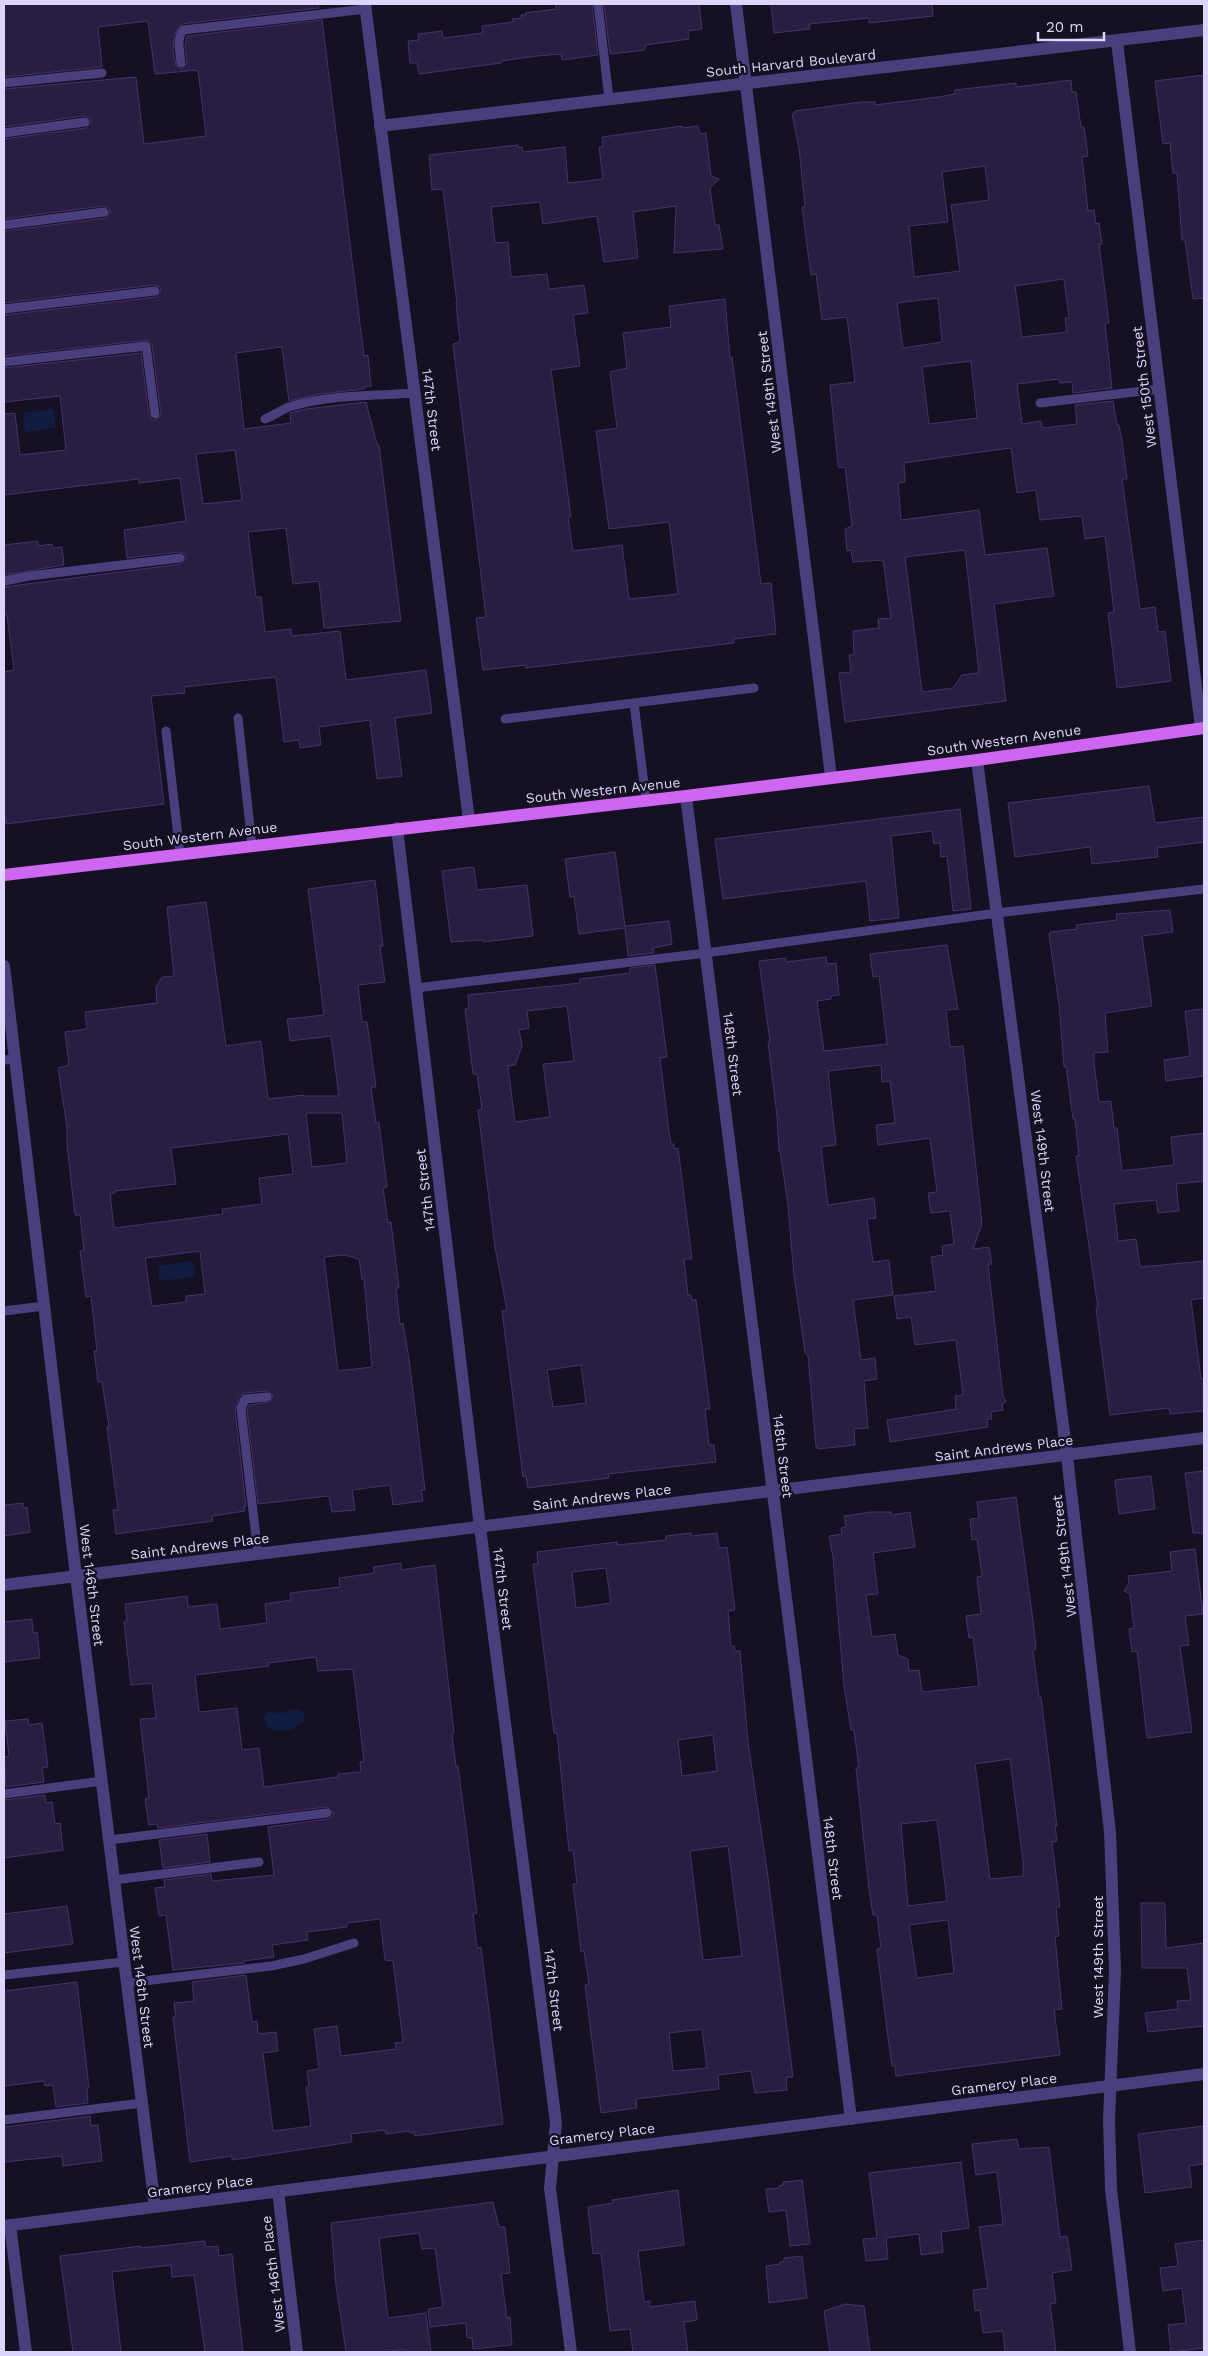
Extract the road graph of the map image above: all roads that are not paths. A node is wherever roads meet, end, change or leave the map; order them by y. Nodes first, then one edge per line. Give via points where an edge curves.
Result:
1 (598, 4) edge
2 (736, 4) edge
3 (365, 6) edge
4 (1204, 30) edge
5 (1117, 42) junction
6 (181, 63) dead end
7 (102, 72) dead end
8 (4, 83) edge
9 (746, 83) junction
10 (609, 99) junction
11 (86, 122) dead end
12 (380, 126) junction
13 (4, 133) edge
14 (104, 212) dead end
15 (4, 225) edge
16 (155, 291) dead end
17 (4, 309) edge
18 (4, 362) edge
19 (1160, 390) junction
20 (414, 393) junction
21 (1040, 403) dead end
22 (155, 414) dead end
23 (264, 419) dead end
24 (180, 558) dead end
25 (4, 581) edge
26 (754, 688) dead end
27 (634, 703) junction
28 (238, 718) dead end
29 (505, 719) dead end
30 (1203, 728) edge
31 (166, 731) dead end
32 (977, 760) junction
33 (831, 777) junction
34 (686, 796) junction
35 (646, 800) junction
36 (469, 820) junction
37 (397, 828) junction
38 (252, 845) junction
39 (180, 854) junction
40 (4, 875) edge
41 (1204, 889) edge
42 (997, 913) junction
43 (706, 953) junction
44 (4, 974) edge
45 (416, 988) junction
46 (9, 1060) edge
47 (44, 1306) junction
48 (4, 1311) edge
49 (267, 1397) dead end
50 (1204, 1438) edge
51 (1067, 1456) junction
52 (772, 1490) junction
53 (480, 1527) junction
54 (258, 1554) junction
55 (76, 1576) junction
56 (4, 1585) edge
57 (102, 1781) junction
58 (4, 1794) edge
59 (327, 1812) dead end
60 (109, 1840) junction
61 (259, 1862) dead end
62 (114, 1880) junction
63 (354, 1943) dead end
64 (124, 1962) junction
65 (4, 1975) edge
66 (127, 1983) junction
67 (1204, 2074) edge
68 (1111, 2085) junction
69 (142, 2103) junction
70 (4, 2120) edge
71 (851, 2120) junction
72 (554, 2155) junction
73 (278, 2191) junction
74 (155, 2207) junction
75 (7, 2226) edge
76 (26, 2352) edge
77 (297, 2352) edge
78 (571, 2352) edge
79 (1130, 2352) edge

1 - 10 lane
2 - 9 street, West 149th Street
3 - 6 lane via 183,30 179,36
3 - 12 street, 147th Street
4 - 5 street, South Harvard Boulevard
5 - 9 street, South Harvard Boulevard
5 - 19 street, West 150th Street
7 - 8 lane
9 - 10 street, South Harvard Boulevard
9 - 33 street, West 149th Street
10 - 12 street, South Harvard Boulevard
11 - 13 lane
12 - 20 street, 147th Street
14 - 15 lane
16 - 17 lane
18 - 22 lane via 146,346
19 - 21 lane
19 - 30 street, West 150th Street
20 - 23 lane via 315,402 288,408
20 - 36 street, 147th Street
24 - 25 lane
26 - 27 lane
27 - 29 lane
27 - 35 lane
28 - 38 lane
30 - 32 main road, South Western Avenue
31 - 39 lane
32 - 33 main road, South Western Avenue
32 - 42 street, West 149th Street
33 - 34 main road, South Western Avenue
34 - 35 main road, South Western Avenue
34 - 43 street, 148th Street
35 - 36 main road, South Western Avenue
36 - 37 main road, South Western Avenue
37 - 38 main road, South Western Avenue
37 - 45 street, 147th Street
38 - 39 main road, South Western Avenue
39 - 40 main road, South Western Avenue
41 - 42 lane
42 - 43 lane
42 - 51 street, West 149th Street
43 - 45 lane
43 - 52 street, 148th Street
44 - 46 street, West 146th Street
45 - 53 street, 147th Street
46 - 47 street, West 146th Street
47 - 48 lane
47 - 55 street, West 146th Street
49 - 54 lane via 245,1399 240,1409
50 - 51 street, Saint Andrews Place
51 - 52 street, Saint Andrews Place
51 - 68 street, West 149th Street via 1110,1832 1115,1971
52 - 53 street, Saint Andrews Place
52 - 71 street, 148th Street
53 - 54 street, Saint Andrews Place
53 - 72 street, 147th Street via 556,2124
54 - 55 street, Saint Andrews Place
55 - 56 street, Saint Andrews Place
55 - 57 street, West 146th Street
57 - 58 lane
57 - 60 street, West 146th Street
59 - 60 lane
60 - 62 street, West 146th Street
61 - 62 lane
62 - 64 street, West 146th Street
63 - 66 lane via 270,1966
64 - 65 lane
64 - 66 street, West 146th Street
66 - 69 street, West 146th Street
67 - 68 street, Gramercy Place
68 - 71 street, Gramercy Place
68 - 79 street, West 149th Street via 1111,2190
69 - 70 lane
69 - 74 street, West 146th Street
71 - 72 street, Gramercy Place
72 - 73 street, Gramercy Place
72 - 78 street, 147th Street via 550,2188
73 - 74 street, Gramercy Place
73 - 77 street, West 146th Place
74 - 75 street, Gramercy Place
75 - 76 street

